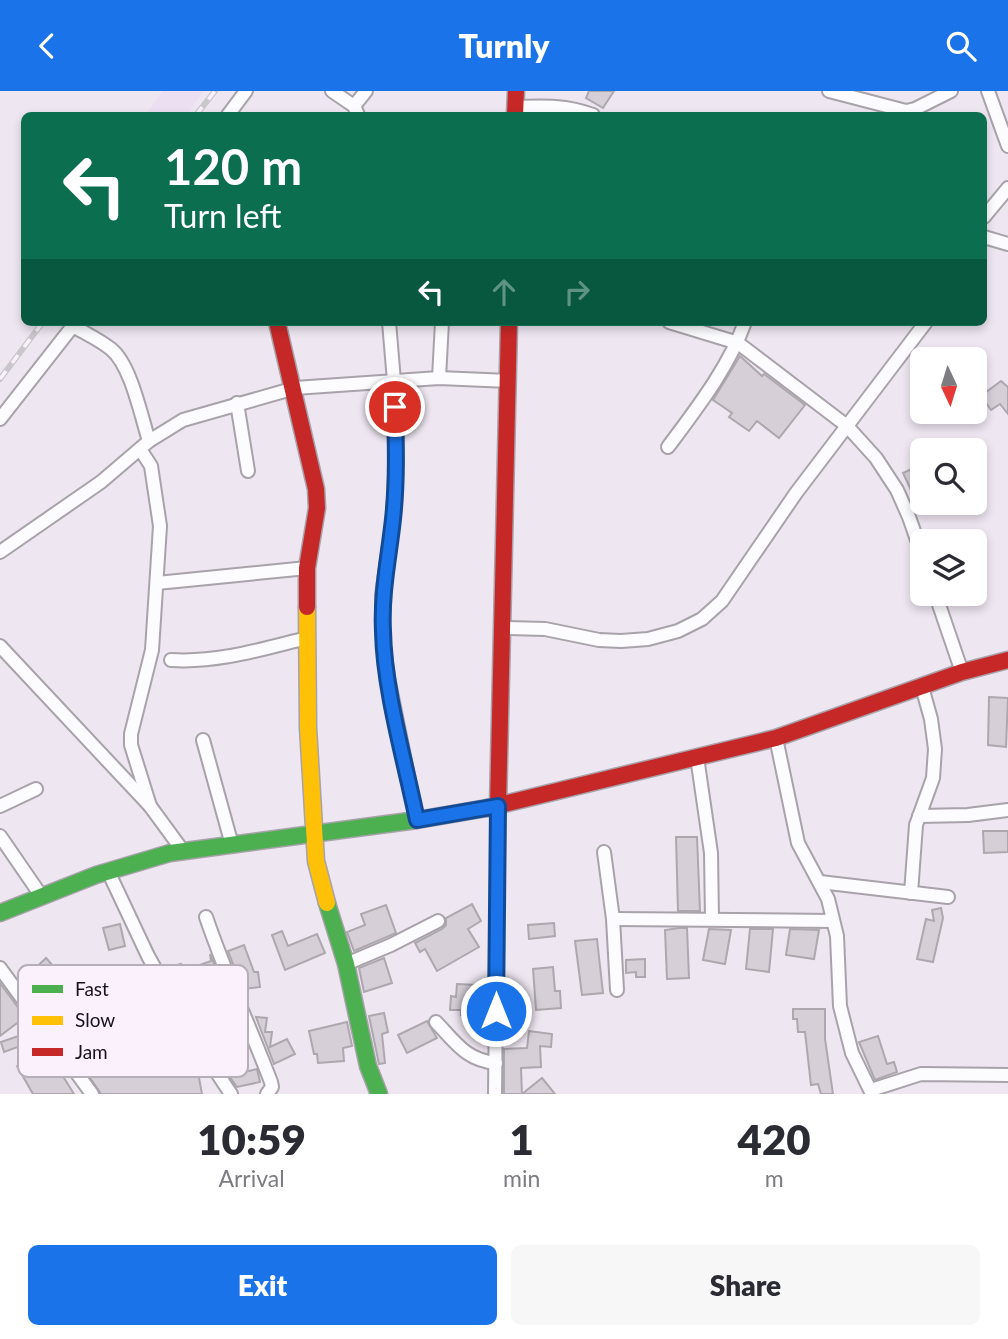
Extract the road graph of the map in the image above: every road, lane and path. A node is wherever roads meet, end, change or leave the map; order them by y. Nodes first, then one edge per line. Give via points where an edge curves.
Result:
1 (246, 91) edge
2 (332, 91) edge
3 (366, 91) edge
4 (829, 91) edge
5 (951, 91) edge
6 (988, 91) edge
7 (516, 105) edge
8 (356, 111) edge
9 (230, 112) edge
10 (585, 112) edge
11 (1008, 146) edge
12 (1008, 188) edge
13 (987, 213) edge
14 (987, 238) edge
15 (1008, 244) edge
16 (72, 326) edge
17 (77, 326) edge
18 (279, 326) edge
19 (389, 326) edge
20 (442, 326) edge
21 (509, 326) edge
22 (682, 326) edge
23 (744, 326) edge
24 (923, 326) edge
25 (738, 343) junction
26 (439, 378) junction
27 (394, 381) junction
28 (509, 381) junction
29 (295, 388) junction
30 (237, 403) junction
31 (0, 419) edge
32 (847, 426) junction
33 (144, 445) junction
34 (668, 447) dead end
35 (248, 471) dead end
36 (913, 529) edge
37 (0, 552) edge
38 (307, 568) junction
39 (157, 583) junction
40 (939, 606) edge
41 (503, 628) junction
42 (307, 638) junction
43 (0, 646) edge
44 (171, 660) dead end
45 (1008, 660) edge
46 (962, 672) junction
47 (922, 687) junction
48 (776, 738) junction
49 (203, 740) dead end
50 (698, 757) junction
51 (36, 789) dead end
52 (0, 806) edge
53 (150, 806) junction
54 (498, 806) junction
55 (1008, 810) edge
56 (919, 815) junction
57 (417, 820) junction
58 (314, 835) junction
59 (0, 836) edge
60 (232, 845) junction
61 (183, 851) junction
62 (604, 852) dead end
63 (108, 871) junction
64 (820, 882) junction
65 (912, 893) junction
66 (42, 897) junction
67 (948, 897) dead end
68 (0, 913) edge
69 (206, 917) dead end
70 (613, 919) junction
71 (712, 919) junction
72 (438, 921) dead end
73 (833, 921) junction
74 (346, 964) junction
75 (153, 965) edge
76 (223, 965) edge
77 (0, 968) edge
78 (617, 990) dead end
79 (18, 993) edge
80 (248, 1022) edge
81 (436, 1022) dead end
82 (496, 1063) junction
83 (1008, 1075) edge
84 (80, 1077) edge
85 (220, 1077) edge
86 (871, 1092) edge
87 (92, 1094) edge
88 (231, 1094) edge
89 (267, 1094) edge
90 (379, 1094) edge
91 (495, 1094) edge

1 - 9 street
2 - 8 street
3 - 8 street
4 - 5 street via 906,111
6 - 11 street
7 - 10 street
12 - 13 street
14 - 15 street
16 - 31 street
17 - 33 street via 111,349 126,370
18 - 29 street
19 - 27 street
20 - 26 street
21 - 28 street
22 - 25 street
23 - 25 street
24 - 32 street
25 - 32 street
25 - 34 street
26 - 27 street
26 - 28 street
27 - 29 street
27 - 57 street via 396,484 382,595 383,634
28 - 41 street
29 - 30 street
29 - 38 street via 316,489
30 - 33 street via 183,421
30 - 35 street
32 - 36 street via 876,457 897,490
32 - 41 street via 722,601 702,619 668,634 621,641 545,629
33 - 37 street via 101,482
33 - 39 street via 160,526
38 - 39 street
38 - 42 street
39 - 53 street via 152,650 131,734
40 - 46 street
41 - 54 street
42 - 44 street via 216,659
42 - 58 street
43 - 53 street
45 - 46 street
46 - 47 street
47 - 48 street
47 - 56 street via 935,749 933,778
48 - 50 street
48 - 64 street via 798,843
49 - 60 street
50 - 54 street
50 - 71 street via 711,853
51 - 52 street
53 - 61 street
54 - 57 street
54 - 82 street
55 - 56 street
56 - 65 street
57 - 58 street
58 - 60 street
58 - 74 street via 322,887
59 - 66 street
60 - 61 street
61 - 63 street
62 - 70 street
63 - 66 street
63 - 75 street
64 - 65 street
64 - 73 street
65 - 67 street
66 - 68 street
69 - 76 street
70 - 71 street
70 - 78 street
71 - 73 street
72 - 74 street
73 - 86 street via 840,1006 852,1053
74 - 90 street via 368,1066
77 - 79 street
80 - 89 street via 271,1082
81 - 82 street via 462,1050
82 - 91 street
83 - 86 street via 921,1074
84 - 87 street
85 - 88 street

